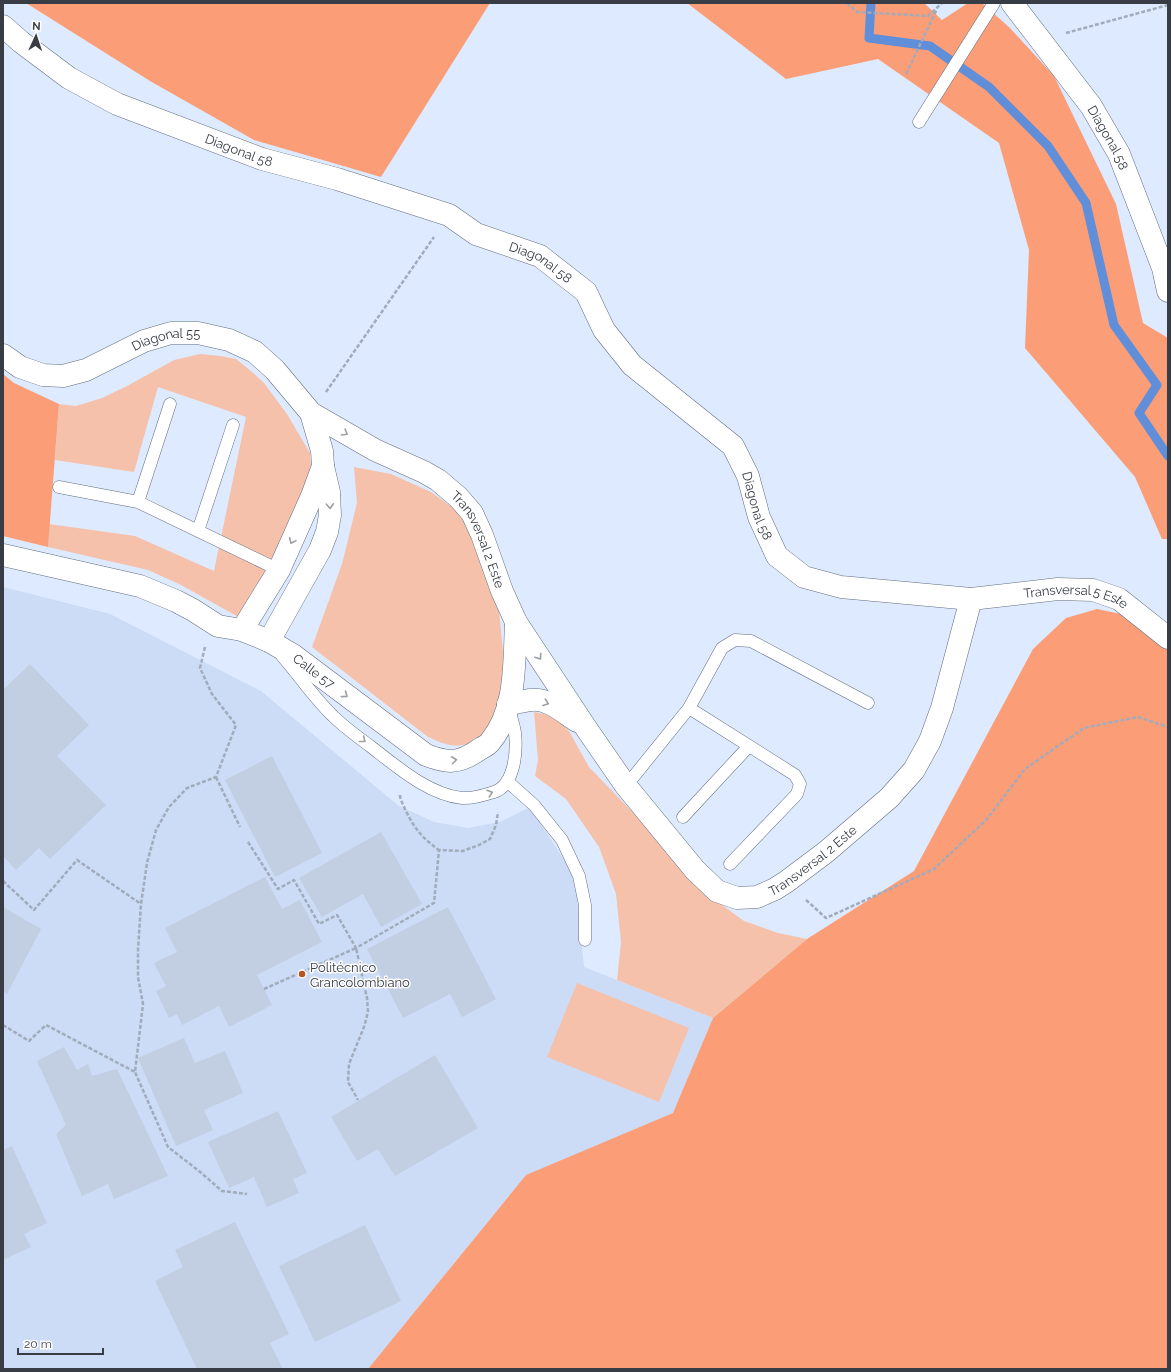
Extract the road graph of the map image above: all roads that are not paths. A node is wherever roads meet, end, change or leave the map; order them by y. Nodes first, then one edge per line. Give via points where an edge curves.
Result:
1 (994, 3) edge
2 (1012, 3) edge
3 (3, 26) edge
4 (919, 122) dead end
5 (1168, 291) edge
6 (3, 355) edge
7 (170, 404) dead end
8 (311, 413) junction
9 (234, 425) dead end
10 (323, 466) junction
11 (59, 487) dead end
12 (138, 502) junction
13 (198, 531) junction
14 (3, 555) edge
15 (279, 570) junction
16 (971, 599) junction
17 (516, 622) junction
18 (242, 630) junction
19 (1168, 638) edge
20 (269, 641) junction
21 (868, 703) dead end
22 (508, 704) junction
23 (688, 708) junction
24 (586, 728) junction
25 (749, 746) junction
26 (503, 785) junction
27 (626, 786) junction
28 (683, 817) dead end
29 (730, 864) dead end
30 (585, 940) dead end

1 - 4 lane
2 - 5 street, Diagonal 58 via 1091,106 1119,154 1164,268
3 - 16 street, Diagonal 58 via 20,42 69,78 117,104 262,159 337,179 449,215 476,234 540,256 586,292 604,330 632,365 733,446 748,476 758,517 777,556 804,577 841,587
6 - 8 street, Diagonal 55 via 20,368 43,375 63,376 86,370 144,340 198,332 229,340 255,352 275,370
7 - 12 lane
8 - 10 street via 320,440
8 -> 17 street, Transversal 2 Este via 375,450 424,472 458,497 472,513
9 - 13 lane
10 -> 15 street via 310,502
10 -> 20 street via 329,492 330,515 327,532 320,550
11 - 12 lane
12 - 13 lane
13 - 15 lane
14 - 18 street, Calle 57 via 140,586 176,601 218,626
15 - 18 street
16 - 19 street, Transversal 5 Este via 1058,589 1093,590 1119,599
16 - 27 street, Transversal 2 Este via 942,708 930,741 914,770 884,803 826,852 775,890 757,897 737,898 717,891 695,870
17 - 22 street, Calle 57 via 512,689
17 -> 24 street, Transversal 2 Este
18 - 20 street, Calle 57
20 -> 22 street, Calle 57 via 293,655 426,755 440,761 454,762 468,758 489,743 501,724
20 -> 26 lane via 333,716 423,784 442,793 462,798 481,796
21 - 23 lane via 751,641 735,640 722,648
22 -> 24 street, Transversal 2 Este via 532,700 548,703
22 - 26 lane via 515,732 516,751 513,767
23 - 25 lane
23 - 27 lane
24 - 27 street, Transversal 2 Este
25 - 28 lane
25 - 29 lane via 795,775 800,784 798,794
26 - 30 lane via 534,805 562,840 580,876 585,905

